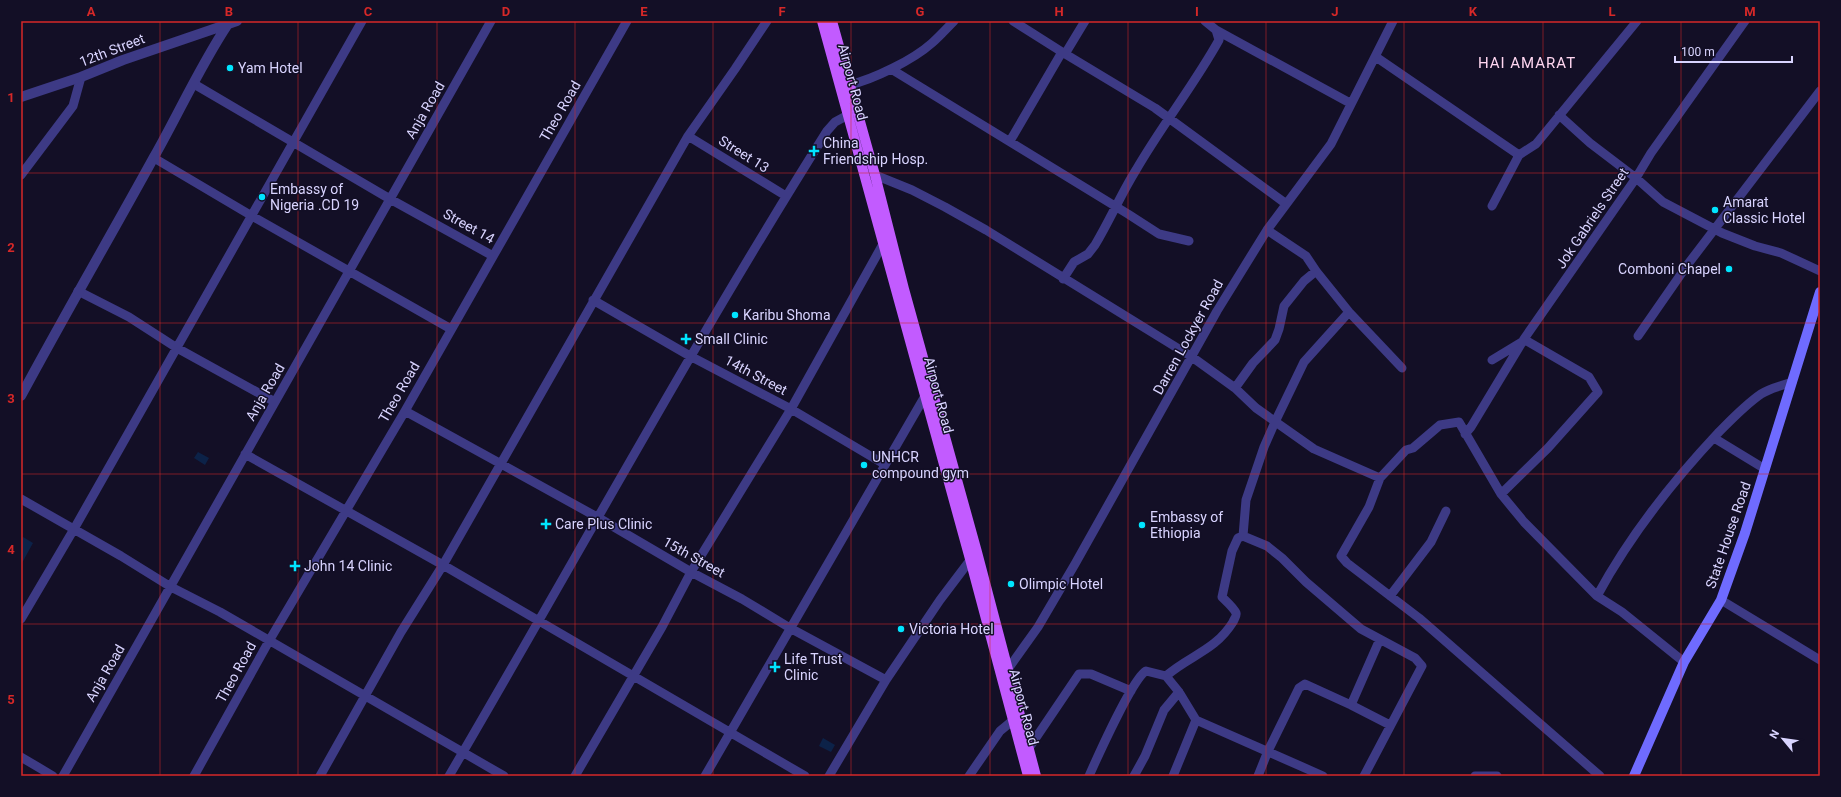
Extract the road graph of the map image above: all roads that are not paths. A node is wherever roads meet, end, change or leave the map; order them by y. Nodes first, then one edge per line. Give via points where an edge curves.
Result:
1 (362, 21) edge
2 (491, 21) edge
3 (627, 21) edge
4 (767, 21) edge
5 (822, 21) edge
6 (832, 21) edge
7 (954, 21) edge
8 (1013, 21) edge
9 (1085, 21) edge
10 (1205, 21) edge
11 (1393, 21) edge
12 (1637, 21) edge
13 (1745, 21) edge
14 (232, 23) edge
15 (1216, 30) junction
16 (1063, 53) junction
17 (1376, 57) junction
18 (891, 69) junction
19 (81, 77) junction
20 (194, 84) junction
21 (849, 85) junction
22 (1820, 91) edge
23 (21, 97) edge
24 (1350, 102) dead end
25 (848, 115) junction
26 (1559, 115) junction
27 (1168, 118) junction
28 (688, 136) junction
29 (1010, 141) junction
30 (293, 142) junction
31 (1519, 155) junction
32 (154, 158) junction
33 (21, 175) edge
34 (875, 175) junction
35 (1636, 178) junction
36 (786, 196) junction
37 (390, 199) junction
38 (1285, 203) junction
39 (1116, 206) junction
40 (1492, 206) dead end
41 (252, 216) junction
42 (1715, 229) junction
43 (1267, 230) junction
44 (1188, 241) dead end
45 (887, 242) junction
46 (494, 256) junction
47 (350, 271) junction
48 (1820, 271) edge
49 (1316, 272) junction
50 (1063, 279) junction
51 (78, 291) junction
52 (1820, 292) edge
53 (593, 300) junction
54 (1349, 312) junction
55 (451, 328) junction
56 (1638, 336) dead end
57 (177, 348) junction
58 (690, 356) junction
59 (1192, 356) junction
60 (1492, 360) dead end
61 (1402, 368) dead end
62 (1792, 382) junction
63 (1235, 388) junction
64 (21, 396) edge
65 (925, 396) junction
66 (275, 402) junction
67 (791, 409) junction
68 (405, 411) junction
69 (1275, 422) junction
70 (1465, 434) junction
71 (1714, 438) junction
72 (246, 454) junction
73 (501, 464) junction
74 (884, 464) junction
75 (1765, 469) junction
76 (1380, 478) junction
77 (1501, 494) junction
78 (21, 499) edge
79 (1446, 511) dead end
80 (346, 512) junction
81 (597, 517) junction
82 (74, 530) junction
83 (1243, 536) junction
84 (974, 555) junction
85 (443, 565) junction
86 (691, 572) junction
87 (171, 587) junction
88 (1390, 596) junction
89 (1597, 596) junction
90 (1721, 600) junction
91 (21, 620) edge
92 (539, 622) junction
93 (790, 628) junction
94 (1380, 639) junction
95 (269, 641) junction
96 (1820, 660) edge
97 (1684, 662) junction
98 (1008, 669) junction
99 (1166, 676) junction
100 (633, 677) junction
101 (886, 680) junction
102 (1131, 691) junction
103 (1179, 692) junction
104 (366, 696) junction
105 (1351, 705) junction
106 (1016, 717) junction
107 (1196, 720) junction
108 (1390, 725) junction
109 (730, 733) junction
110 (1028, 748) junction
111 (1268, 751) junction
112 (463, 752) junction
113 (21, 757) edge
114 (1636, 775) edge
115 (53, 776) edge
116 (63, 776) edge
117 (194, 776) edge
118 (320, 776) edge
119 (449, 776) edge
120 (504, 776) edge
121 (575, 776) edge
122 (705, 776) edge
123 (805, 776) edge
124 (829, 776) edge
125 (969, 776) edge
126 (1028, 776) edge
127 (1036, 776) edge
128 (1089, 776) edge
129 (1134, 776) edge
130 (1173, 776) edge
131 (1258, 776) edge
132 (1323, 776) edge
133 (1364, 776) edge
134 (1475, 776) edge
135 (1497, 776) edge
136 (1600, 776) edge

1 - 30 street
2 - 37 street, Anja Road
3 - 46 street, Theo Road
4 - 28 street
5 - 25 main road, Airport Road
6 - 21 main road, Airport Road
7 - 18 street via 931,44
8 - 16 street
9 - 16 street
10 - 15 street
11 - 17 street, Darren Lockyer Road
12 - 26 street
13 - 35 street, Jok Gabriels Street
14 - 19 street, 12th Street
14 - 20 street via 214,45
15 - 24 street
15 - 27 street via 1219,40
16 - 27 street
16 - 29 street
17 - 31 street
17 - 38 street, Darren Lockyer Road via 1330,144 1315,167
18 - 21 street
18 - 29 street
19 - 23 street, 12th Street
19 - 33 street via 73,106
20 - 30 street, Street 14
20 - 32 street
21 - 34 main road, Airport Road
22 - 42 street
25 - 36 street via 835,122 827,131
25 - 45 main road, Airport Road
26 - 31 street via 1536,144
26 - 35 street via 1590,143
27 - 38 street
27 - 39 street
28 - 36 street, Street 13
28 - 53 street
29 - 39 street
30 - 37 street, Street 14
30 - 41 street
31 - 40 street
32 - 41 street
32 - 51 street
34 - 45 main road, Airport Road
34 - 50 street via 945,207
35 - 42 street via 1663,202
35 - 70 street, Jok Gabriels Street via 1524,339
36 - 58 street
37 - 46 street, Street 14
37 - 47 street, Anja Road
38 - 43 street, Darren Lockyer Road
39 - 44 street via 1159,234
39 - 50 street via 1095,245 1088,254 1074,262
41 - 47 street
41 - 57 street
42 - 48 street via 1755,246 1781,253
42 - 56 street
43 - 49 street via 1306,256
43 - 59 street, Darren Lockyer Road
45 - 65 main road, Airport Road
45 - 67 street
45 - 84 main road, Airport Road
46 - 55 street, Theo Road
47 - 55 street
47 - 66 street, Anja Road
49 - 54 street
49 - 63 street via 1304,281 1284,306 1275,340
50 - 59 street
51 - 57 street via 129,318
51 - 64 street
52 - 62 main road, State House Road
53 - 58 street, 14th Street
53 - 73 street
54 - 61 street
54 - 69 street via 1304,362
55 - 68 street, Theo Road
57 - 66 street
57 - 82 street
58 - 67 street, 14th Street
58 - 81 street
59 - 63 street
59 - 98 street, Darren Lockyer Road via 1038,627
60 - 77 street via 1525,340 1589,377 1598,392 1548,448
62 - 71 street via 1760,394
62 - 75 main road, State House Road
63 - 69 street
65 - 74 street
65 - 84 main road, Airport Road
66 - 72 street, Anja Road
67 - 74 street, 14th Street
67 - 86 street
68 - 73 street, 15th Street
68 - 80 street, Theo Road
69 - 76 street via 1314,448
69 - 83 street via 1246,500
70 - 76 street via 1459,422 1440,425 1413,448 1406,450
70 - 77 street
71 - 75 street
71 - 89 street via 1621,554
72 - 80 street
72 - 87 street, Anja Road
73 - 81 street, 15th Street
73 - 85 street
74 - 93 street
75 - 90 main road, State House Road
76 - 88 street via 1369,507 1341,556
77 - 89 street via 1524,522
78 - 82 street
79 - 88 street via 1431,542
80 - 85 street
80 - 95 street, Theo Road
81 - 86 street, 15th Street
81 - 92 street
82 - 87 street
82 - 91 street
83 - 94 street via 1271,549 1361,629
83 - 99 street via 1238,538 1232,551 1222,597 1235,611 1236,616 1213,646 1181,664
84 - 98 main road, Airport Road
84 - 101 street
84 - 106 main road, Airport Road
85 - 92 street
85 - 104 street via 401,632
86 - 93 street, 15th Street
86 - 100 street
87 - 95 street
87 - 116 street, Anja Road
88 - 136 street via 1419,618
89 - 97 street via 1622,612
90 - 96 street
90 - 97 main road, State House Road
92 - 100 street
92 - 112 street
93 - 101 street, 15th Street
93 - 109 street
94 - 105 street
94 - 108 street via 1415,658 1422,666
95 - 104 street
95 - 117 street, Theo Road
97 - 114 main road, State House Road
98 - 106 main road, Airport Road
99 - 102 street via 1146,671
99 - 103 street
100 - 109 street
100 - 121 street
101 - 124 street
102 - 110 street via 1091,674 1079,674
102 - 128 street
103 - 107 street
103 - 129 street via 1164,710
104 - 112 street
104 - 118 street
105 - 108 street
105 - 111 street via 1308,684 1302,685
106 - 110 main road, Airport Road
106 - 125 street via 1000,732
106 - 126 main road, Airport Road
107 - 111 street
107 - 130 street
108 - 133 street
109 - 122 street
109 - 123 street
110 - 127 main road, Airport Road
111 - 131 street
111 - 132 street
112 - 119 street
112 - 120 street
113 - 115 street
134 - 135 street

